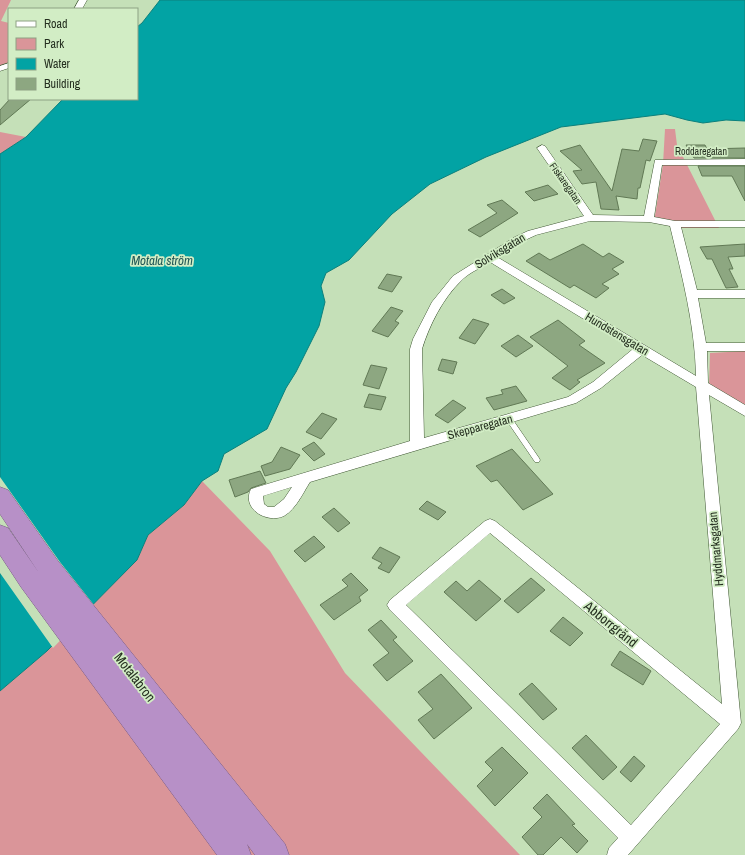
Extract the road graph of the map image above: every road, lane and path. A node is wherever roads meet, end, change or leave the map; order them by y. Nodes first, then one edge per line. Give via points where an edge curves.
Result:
1 (542, 148) dead end
2 (745, 162) edge
3 (590, 218) junction
4 (649, 219) junction
5 (675, 224) junction
6 (745, 224) edge
7 (489, 257) junction
8 (692, 294) junction
9 (745, 294) edge
10 (701, 348) junction
11 (745, 348) edge
12 (641, 349) junction
13 (702, 385) junction
14 (745, 411) edge
15 (509, 419) junction
16 (417, 444) junction
17 (537, 460) dead end
18 (305, 478) dead end
19 (0, 496) edge
20 (0, 535) edge
21 (732, 723) junction
22 (631, 838) junction
23 (236, 855) edge
24 (274, 855) edge
25 (616, 855) edge

1 - 3 street, Fiskaregatan
2 - 4 street, Roddaregatan via 658,162
3 - 4 street, Solviksgatan
3 - 7 street, Solviksgatan via 532,233
4 - 5 street, Solviksgatan
5 - 6 street, Solviksgatan
5 - 8 street, Hyddmarksgatan
7 - 12 street, Hundstensgatan
7 - 16 street, Solviksgatan via 466,271 449,286 419,339 416,349
8 - 9 street
8 - 10 street, Hyddmarksgatan
10 - 11 street
10 - 13 street, Hyddmarksgatan
12 - 13 street, Hundstensgatan
12 - 15 street, Skepparegatan via 586,393 572,400
13 - 14 street, Hundstensgatan
13 - 21 street, Hyddmarksgatan
15 - 16 street, Skepparegatan
15 - 17 lane
16 - 18 street, Skepparegatan
19 - 24 highway, Motalabron via 49,568
20 - 23 highway, Motalabron via 30,580
21 - 22 street
21 - 22 street, Abborrgränd via 490,525 395,605
22 - 25 street

